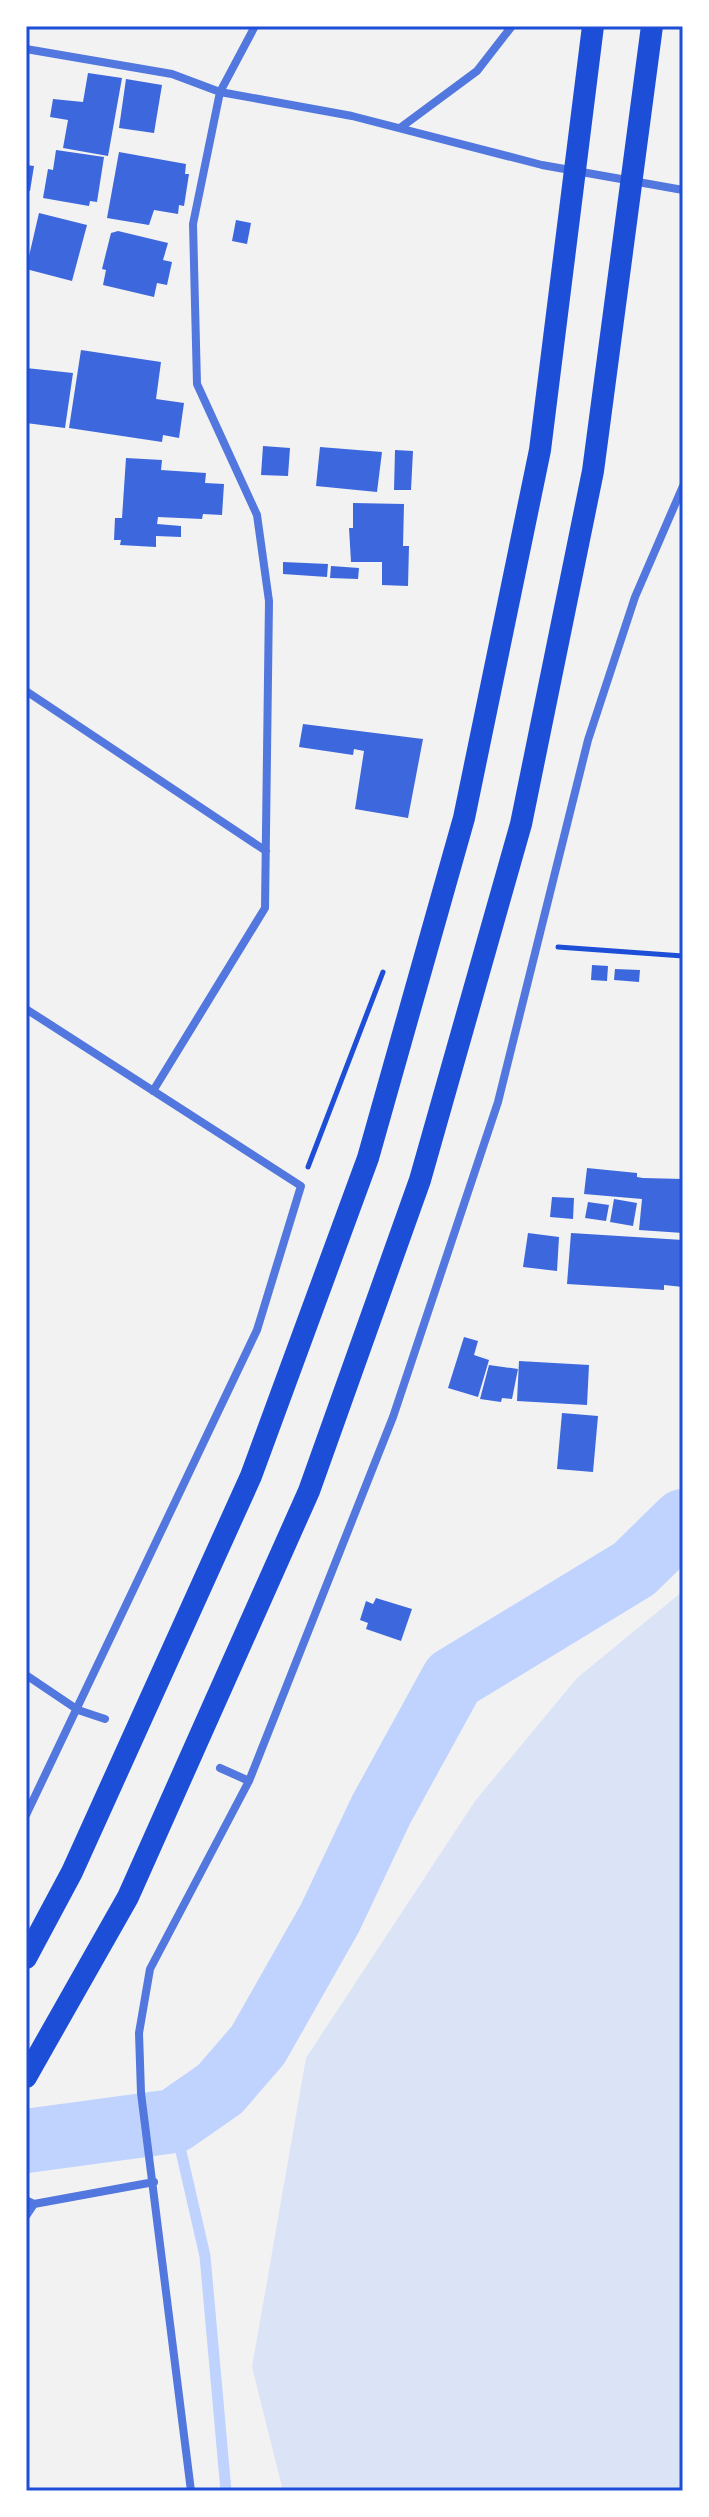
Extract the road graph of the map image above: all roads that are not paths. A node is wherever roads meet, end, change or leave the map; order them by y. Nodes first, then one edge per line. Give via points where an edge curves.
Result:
1 (255, 26) edge
2 (512, 26) edge
3 (593, 26) edge
4 (652, 26) edge
5 (26, 49) edge
6 (220, 92) junction
7 (400, 128) junction
8 (576, 170) junction
9 (633, 180) junction
10 (683, 190) edge
11 (683, 486) edge
12 (26, 691) edge
13 (266, 851) junction
14 (26, 1009) edge
15 (153, 1091) junction
16 (26, 1675) edge
17 (78, 1710) junction
18 (105, 1719) dead end
19 (220, 1768) dead end
20 (249, 1781) junction
21 (26, 1815) edge
22 (26, 1958) edge
23 (26, 2077) edge
24 (154, 2182) junction
25 (30, 2202) edge
26 (26, 2216) edge
27 (191, 2491) edge

1 - 6 street
2 - 7 street via 477,71
3 - 8 highway
4 - 9 highway
5 - 6 street via 172,74
6 - 7 street
6 - 13 street via 193,224 197,384 257,515 269,601
7 - 8 street
8 - 9 street
8 - 22 highway via 540,450 464,818 368,1158 251,1476 72,1872
9 - 10 street
9 - 23 highway via 593,471 521,824 420,1180 309,1491 128,1897
11 - 20 street via 635,597 588,740 498,1102 393,1417
12 - 13 street
13 - 15 street via 265,908
14 - 15 street
15 - 17 street via 301,1186 257,1330
16 - 17 street
17 - 18 street
17 - 21 street
19 - 20 street
20 - 24 street via 150,1969 139,2033 141,2093
24 - 25 street
24 - 27 street
25 - 26 street

